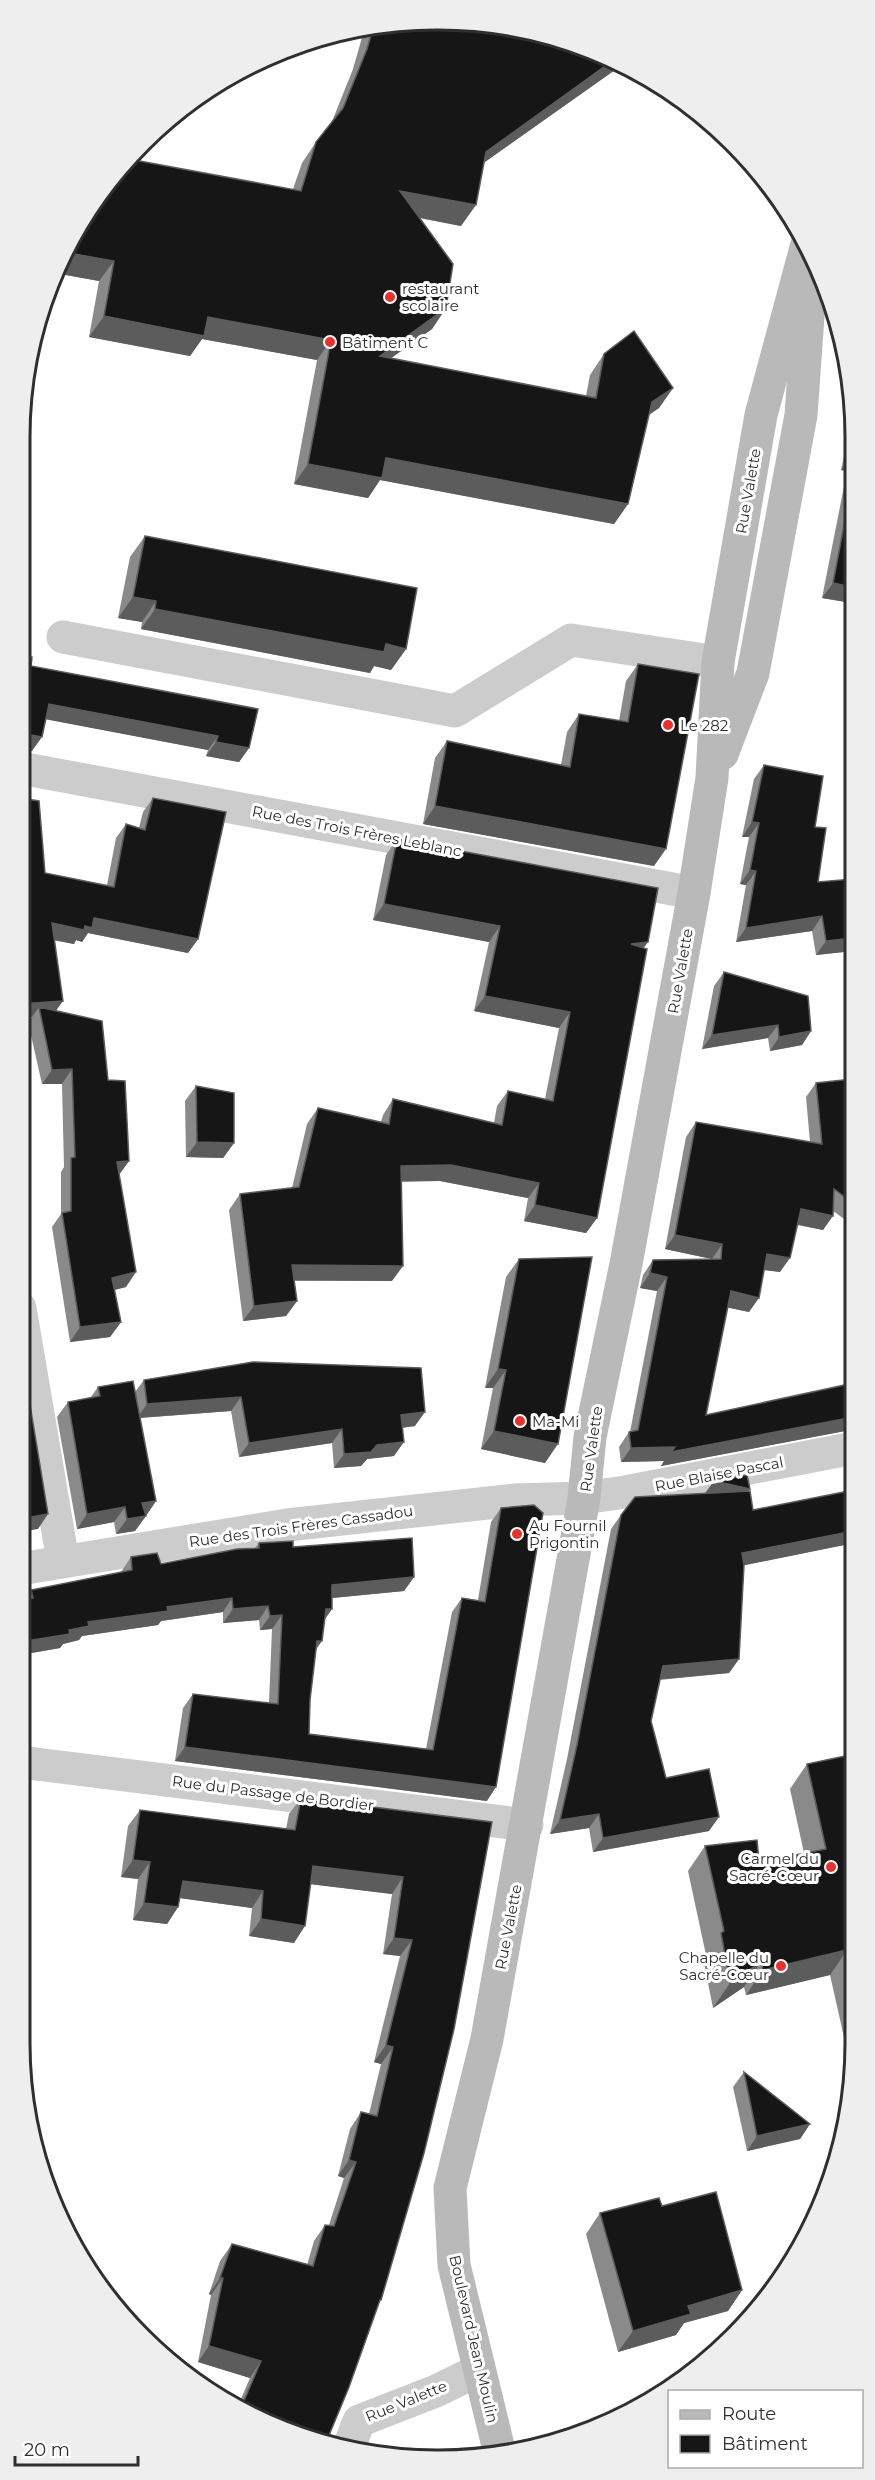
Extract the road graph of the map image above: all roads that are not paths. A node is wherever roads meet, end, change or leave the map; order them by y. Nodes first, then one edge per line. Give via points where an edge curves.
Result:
1 (803, 258) edge
2 (811, 274) edge
3 (63, 637) dead end
4 (718, 662) junction
5 (30, 770) edge
6 (712, 778) junction
7 (694, 893) junction
8 (30, 1367) edge
9 (845, 1450) edge
10 (584, 1498) junction
11 (63, 1561) junction
12 (30, 1567) edge
13 (30, 1763) edge
14 (527, 1824) junction
15 (450, 2188) joint
16 (479, 2370) junction
17 (351, 2440) edge
18 (498, 2446) edge

1 - 4 main road, Rue Valette via 761,415
2 - 6 main road, Rue Valette via 801,416 753,673
3 - 4 street via 455,711 571,640
4 - 6 main road, Rue Valette
5 - 7 street, Rue des Trois Frères Leblanc
6 - 7 main road, Rue Valette
7 - 10 main road, Rue Valette via 627,1264 590,1437
8 - 11 street
9 - 10 street, Rue Blaise Pascal
10 - 11 street, Rue des Trois Frères Cassadou via 516,1500 286,1525
10 - 14 main road, Rue Valette
11 - 12 street, Rue des Trois Frères Cassadou
13 - 14 street, Rue du Passage de Bordier
14 - 15 main road, Rue Valette via 487,2039
15 - 16 main road, Boulevard Jean Moulin via 454,2265
16 - 17 street, Rue Valette via 358,2421
16 - 18 main road, Boulevard Jean Moulin

